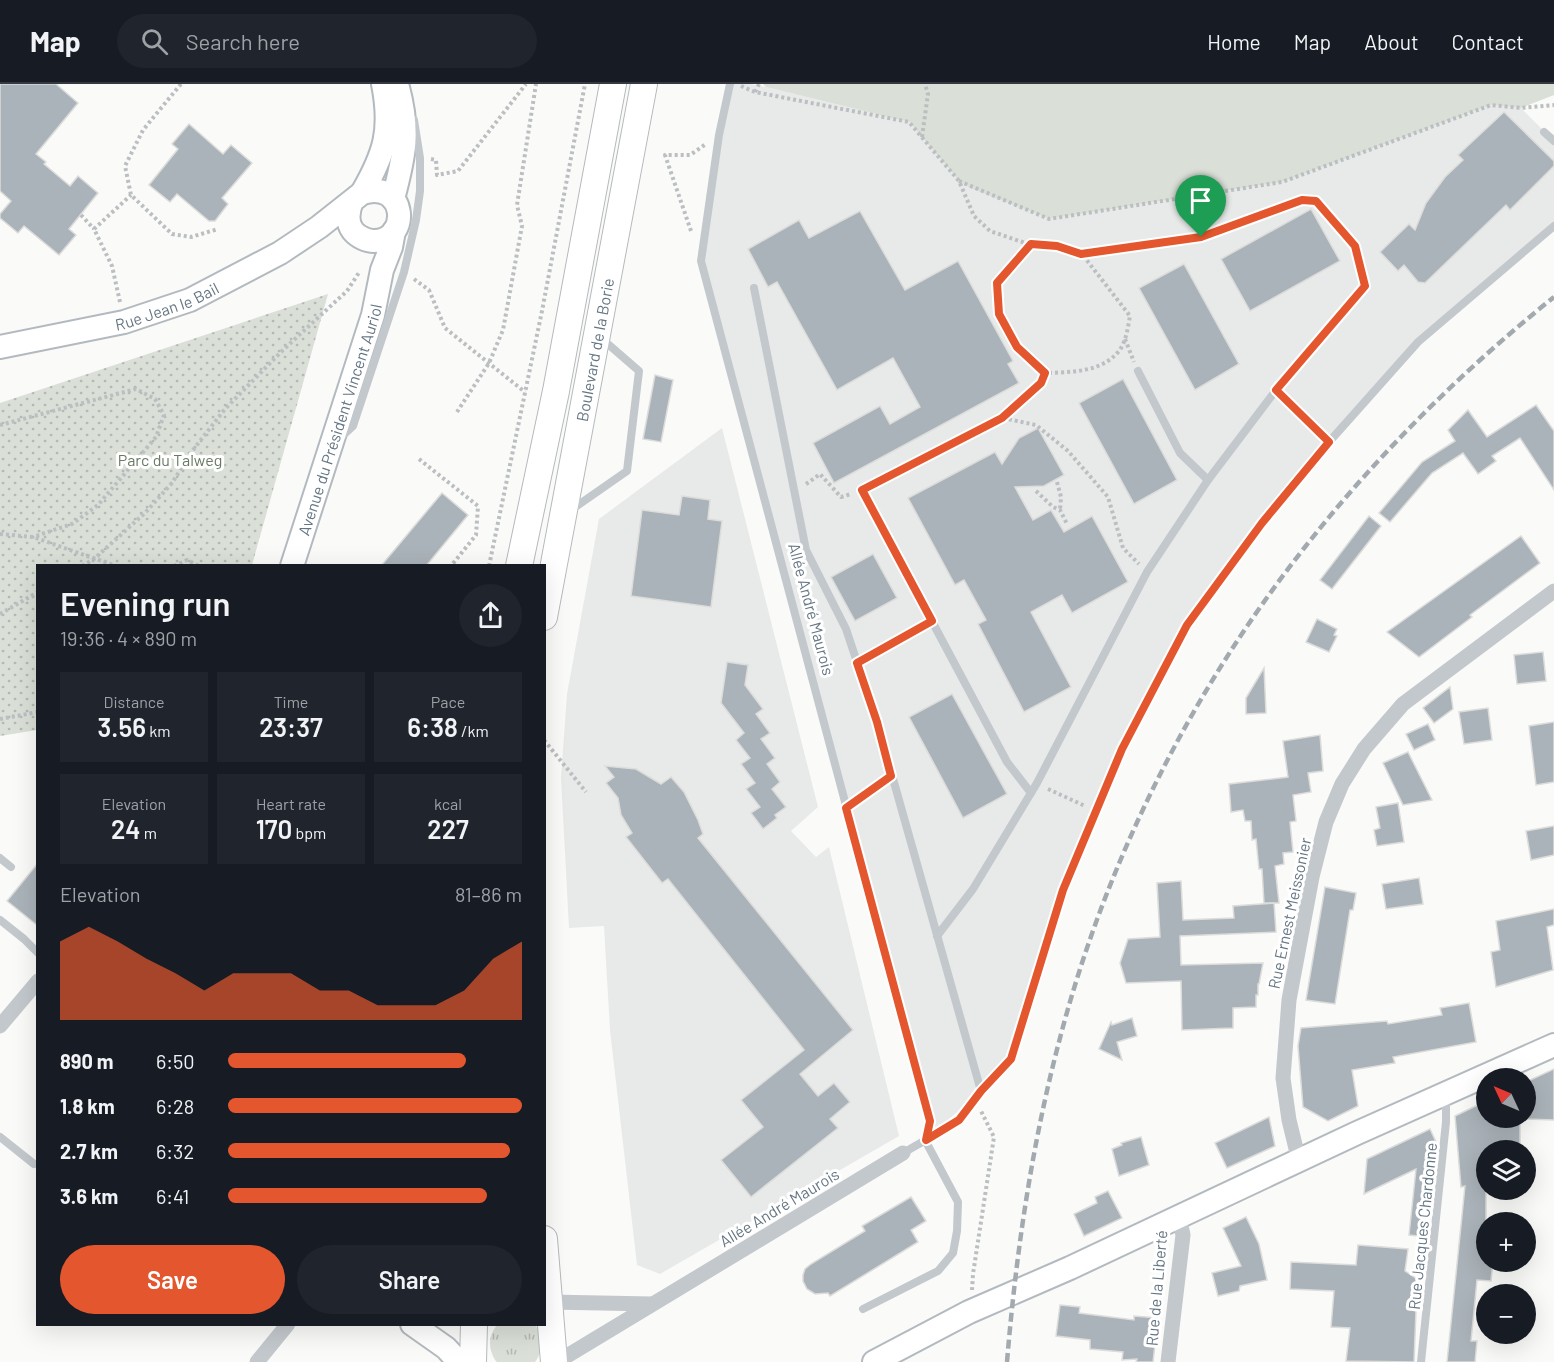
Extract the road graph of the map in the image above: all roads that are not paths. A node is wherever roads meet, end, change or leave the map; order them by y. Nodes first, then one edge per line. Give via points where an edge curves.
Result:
1 (382, 84) edge
2 (397, 84) edge
3 (613, 84) edge
4 (644, 84) edge
5 (730, 84) edge
6 (412, 107) dead end
7 (1544, 132) dead end
8 (1554, 141) edge
9 (357, 197) junction
10 (393, 199) junction
11 (1554, 226) edge
12 (319, 227) junction
13 (394, 231) junction
14 (360, 236) junction
15 (1355, 246) road end
16 (393, 271) junction
17 (754, 288) dead end
18 (598, 336) junction
19 (0, 347) edge
20 (1138, 371) road end
21 (1276, 390) junction
22 (1329, 442) junction
23 (1208, 480) junction
24 (862, 490) road end
25 (565, 514) junction
26 (293, 564) edge
27 (519, 564) edge
28 (1554, 591) edge
29 (546, 607) edge
30 (891, 776) junction
31 (1031, 794) junction
32 (846, 808) junction
33 (0, 858) edge
34 (10, 867) dead end
35 (0, 920) edge
36 (937, 936) junction
37 (36, 951) edge
38 (36, 983) edge
39 (0, 1026) edge
40 (1554, 1045) edge
41 (981, 1091) junction
42 (1446, 1092) junction
43 (0, 1137) edge
44 (926, 1140) junction
45 (903, 1153) joint
46 (1299, 1161) junction
47 (34, 1164) dead end
48 (1179, 1217) junction
49 (546, 1280) edge
50 (547, 1301) edge
51 (652, 1304) junction
52 (863, 1309) dead end
53 (286, 1326) edge
54 (415, 1326) edge
55 (474, 1326) edge
56 (881, 1361) edge
57 (257, 1362) edge
58 (459, 1362) edge
59 (473, 1362) edge
60 (555, 1362) edge
61 (1168, 1362) edge
62 (1421, 1362) edge

1 - 9 street via 387,131 383,153
2 - 10 street via 406,135 405,156
3 - 27 main road, Boulevard de la Borie
4 - 18 main road, Boulevard de la Borie
5 - 32 lane, Allée André Maurois via 701,261
6 - 16 lane via 420,158 419,201
7 - 8 lane
9 - 10 street via 379,190
9 - 12 street, Rue Jean le Bail
9 - 14 street via 348,214
10 - 13 street via 400,217
11 - 22 lane via 1418,342
12 - 14 street
12 - 19 street, Rue Jean le Bail via 280,253 190,300 124,322
13 - 14 street via 382,240
13 - 16 street, Avenue du Président Vincent Auriol
14 - 16 street
15 - 21 lane via 1365,286
16 - 26 street, Avenue du Président Vincent Auriol via 373,315
17 - 30 lane, Allée André Maurois via 806,550 846,629
18 - 25 main road, Boulevard de la Borie
18 - 25 lane via 639,371 627,471
20 - 23 lane via 1180,453
21 - 22 lane
21 - 23 lane
22 - 41 lane via 1262,523 1187,625 1122,749 1063,890 1011,1059
23 - 31 lane via 1147,572
24 - 31 lane via 1007,762
25 - 29 main road, Boulevard de la Borie
28 - 46 street, Rue Ernest Meissonier via 1403,704 1364,750 1342,784 1326,822 1312,877 1289,1000 1283,1078
30 - 32 lane
30 - 36 lane, Allée André Maurois
31 - 36 lane via 973,889
32 - 44 lane, Allée André Maurois via 930,1121
33 - 34 lane
35 - 37 lane
36 - 41 lane, Allée André Maurois
38 - 39 street
40 - 42 street
41 - 44 lane, Allée André Maurois via 959,1120
42 - 46 street
42 - 62 lane, Rue Jacques Chardonne
43 - 47 lane
44 - 45 lane, Allée André Maurois
44 - 52 lane via 958,1202 953,1253 938,1271
45 - 51 street, Allée André Maurois
46 - 48 street
48 - 56 street via 969,1312
48 - 61 street, Rue de la Liberté via 1183,1235
49 - 50 main road
50 - 51 street
50 - 60 main road
51 - 60 street, Allée André Maurois
53 - 57 street
54 - 58 street
55 - 59 main road

